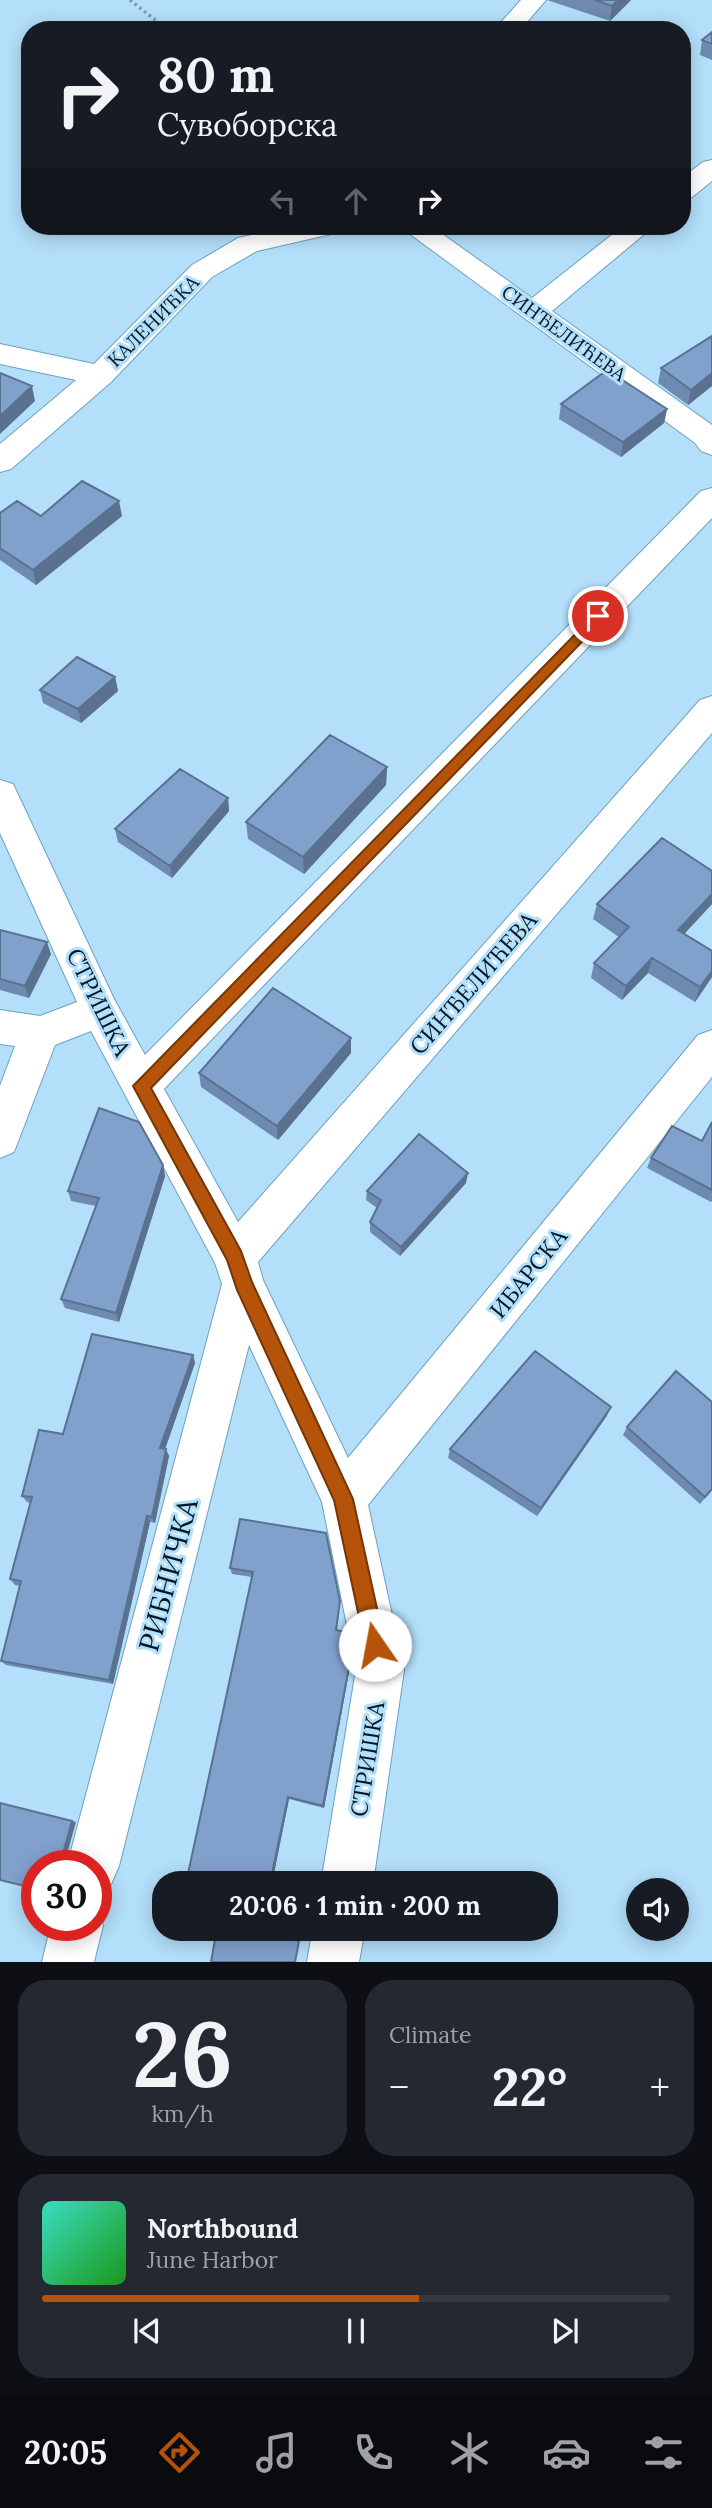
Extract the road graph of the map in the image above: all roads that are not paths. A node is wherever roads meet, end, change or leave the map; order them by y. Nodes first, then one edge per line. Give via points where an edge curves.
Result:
1 (534, 0) edge
2 (514, 21) edge
3 (712, 168) edge
4 (691, 184) edge
5 (289, 235) edge
6 (426, 235) edge
7 (629, 235) edge
8 (534, 311) junction
9 (0, 354) edge
10 (100, 375) junction
11 (712, 444) edge
12 (0, 461) edge
13 (712, 499) edge
14 (712, 709) edge
15 (0, 794) edge
16 (100, 1010) junction
17 (0, 1027) edge
18 (40, 1033) junction
19 (712, 1047) edge
20 (141, 1086) junction
21 (0, 1139) edge
22 (239, 1270) junction
23 (344, 1499) junction
24 (97, 1850) edge
25 (349, 1871) edge
26 (74, 1941) edge
27 (337, 1941) edge
28 (68, 1962) edge
29 (334, 1962) edge

1 - 2 street
3 - 4 street
5 - 10 street, КАЛЕНИЋКА via 248,244 202,271
6 - 8 street, СИНЂЕЛИЋЕВА
7 - 8 street
8 - 11 street, СИНЂЕЛИЋЕВА
9 - 10 street
10 - 12 street, КАЛЕНИЋКА
13 - 20 street
14 - 22 street, СИНЂЕЛИЋЕВА
15 - 16 street, СТРИШКА
16 - 18 street
16 - 20 street, СТРИШКА
17 - 18 street
18 - 21 street
19 - 23 street, ИБАРСКА
20 - 22 street, СТРИШКА
22 - 23 street, СТРИШКА
22 - 24 street, РИБНИЧКА
23 - 25 street, СТРИШКА via 380,1670
26 - 28 street
27 - 29 street

